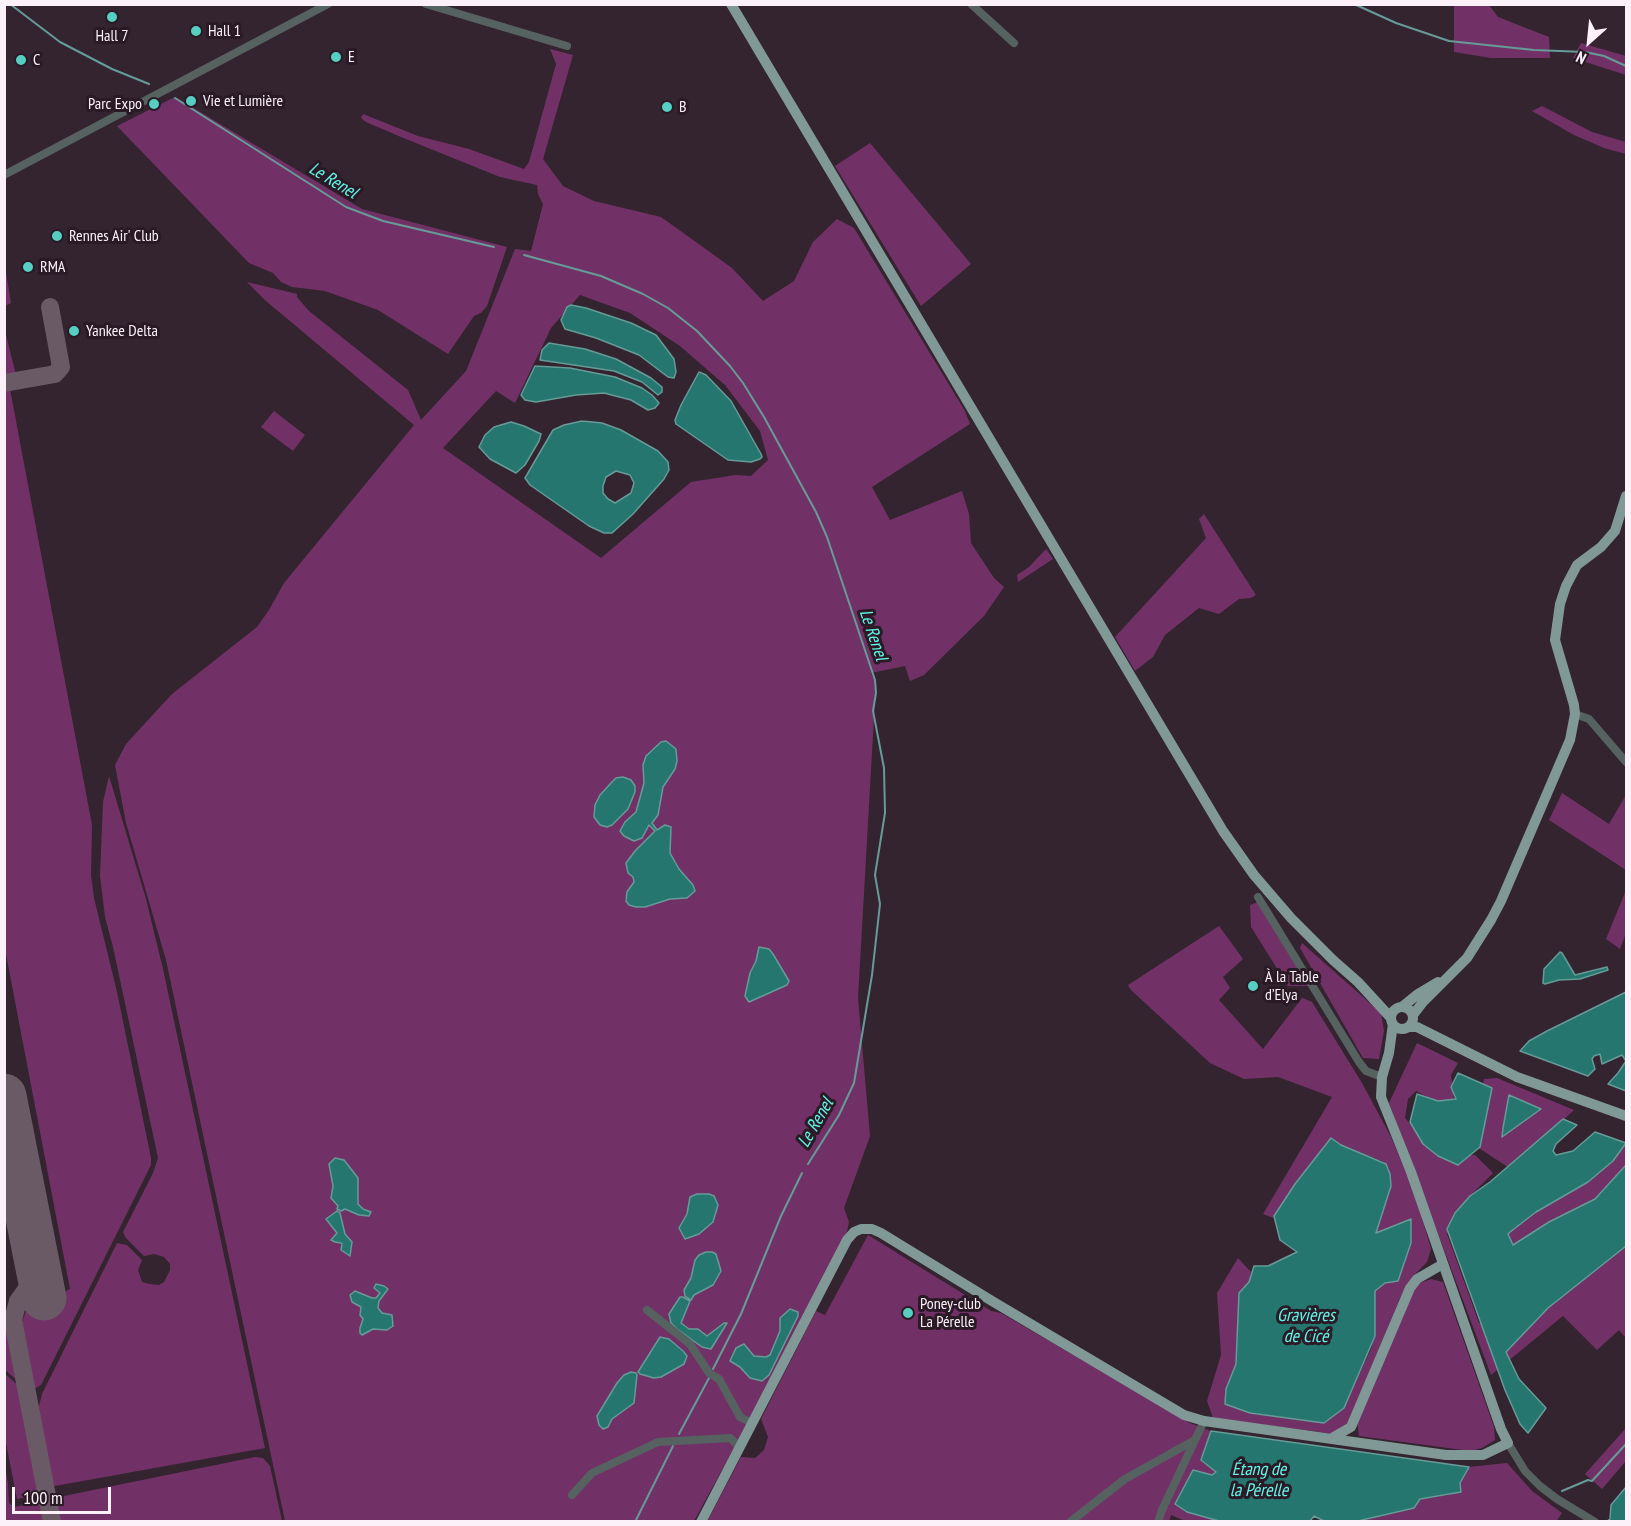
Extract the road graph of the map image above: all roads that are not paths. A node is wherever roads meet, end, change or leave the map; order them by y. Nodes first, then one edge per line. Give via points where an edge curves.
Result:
1 (328, 4) edge
2 (426, 4) edge
3 (731, 4) edge
4 (971, 5) edge
5 (1014, 43) dead end
6 (567, 46) dead end
7 (4, 176) edge
8 (1626, 496) edge
9 (1575, 714) junction
10 (1626, 762) edge
11 (1258, 897) dead end
12 (1403, 1018) junction
13 (1382, 1077) junction
14 (1626, 1116) edge
15 (1443, 1264) junction
16 (647, 1310) dead end
17 (1204, 1421) junction
18 (752, 1423) junction
19 (1351, 1427) junction
20 (1332, 1438) junction
21 (1193, 1441) junction
22 (1355, 1442) junction
23 (1508, 1443) junction
24 (740, 1447) junction
25 (572, 1495) dead end
26 (701, 1521) edge
27 (1070, 1521) edge
28 (1158, 1521) edge
29 (1595, 1521) edge

1 - 7 street
2 - 6 street
3 - 12 main road via 1238,854 1319,947
4 - 5 street
8 - 9 main road via 1615,531 1577,565 1560,604 1555,640
9 - 10 street via 1589,720
9 - 12 main road via 1570,740 1501,901 1479,941 1454,973
11 - 13 street via 1359,1062 1366,1071
12 - 13 main road
12 - 14 main road via 1517,1077
13 - 15 main road via 1384,1108
15 - 19 main road via 1410,1288
15 - 23 main road
16 - 18 street via 690,1344 710,1373 719,1379 740,1418
17 - 18 main road via 1166,1406 881,1233 861,1229 847,1240
17 - 20 main road
17 - 21 street
18 - 24 main road
19 - 20 main road
19 - 22 main road
20 - 22 main road
21 - 27 street via 1125,1479
21 - 28 street
22 - 23 main road via 1462,1455 1483,1455
23 - 29 street via 1540,1486
24 - 25 street via 730,1438 658,1442 592,1473
24 - 26 main road

